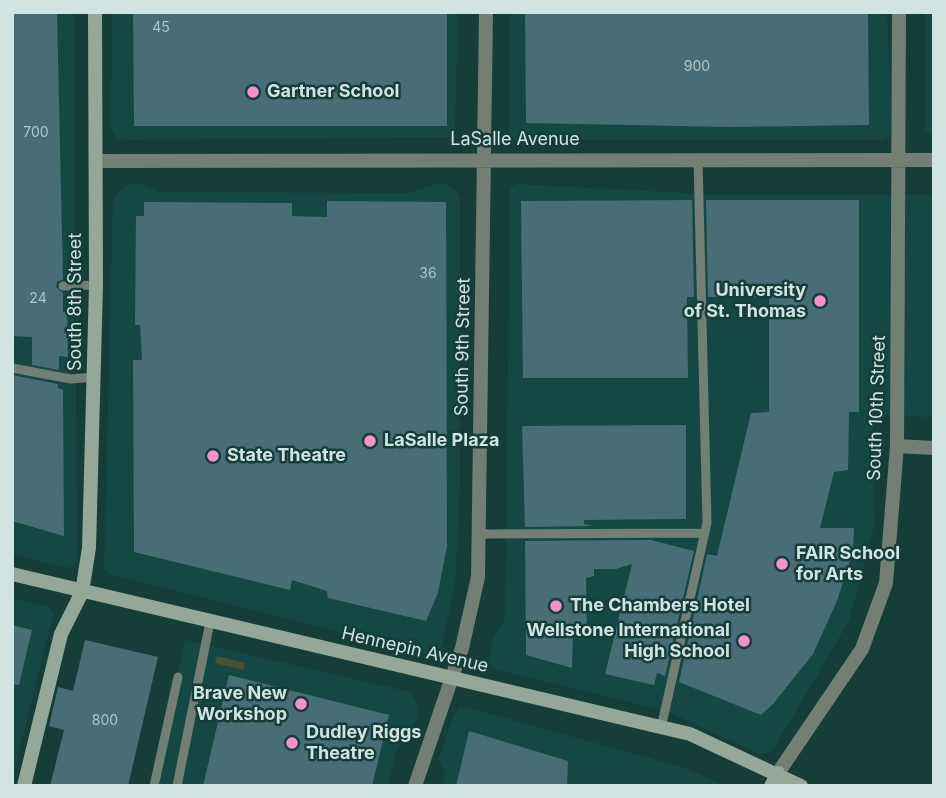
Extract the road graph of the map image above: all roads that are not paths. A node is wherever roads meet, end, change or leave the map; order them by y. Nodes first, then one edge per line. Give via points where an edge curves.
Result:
1 (94, 12) edge
2 (486, 12) edge
3 (899, 12) edge
4 (485, 159) junction
5 (698, 160) junction
6 (899, 160) junction
7 (934, 160) edge
8 (96, 161) junction
9 (96, 285) junction
10 (63, 286) dead end
11 (12, 368) edge
12 (95, 377) junction
13 (897, 446) junction
14 (934, 448) edge
15 (704, 533) junction
16 (479, 534) junction
17 (12, 574) edge
18 (82, 592) junction
19 (210, 622) junction
20 (178, 677) dead end
21 (453, 679) junction
22 (661, 728) junction
23 (774, 780) edge
24 (24, 786) edge
25 (154, 786) edge
26 (177, 786) edge
27 (415, 786) edge
28 (801, 786) edge

1 - 8 main road, South 8th Street
2 - 4 street, South 9th Street
3 - 6 street, South 10th Street
4 - 5 street, LaSalle Avenue
4 - 8 street, LaSalle Avenue
4 - 16 street, South 9th Street
5 - 6 street, LaSalle Avenue
5 - 15 lane
6 - 7 street, LaSalle Avenue
6 - 13 street, South 10th Street
8 - 9 main road, South 8th Street
9 - 10 lane
9 - 12 main road, South 8th Street
11 - 12 lane via 71,379
12 - 18 main road, South 8th Street via 89,548
13 - 14 street
13 - 23 street, South 10th Street via 886,583 874,617 862,649
15 - 16 lane
15 - 22 lane
16 - 21 street, South 9th Street via 478,577
17 - 18 main road, Hennepin Avenue
18 - 19 main road, Hennepin Avenue
18 - 24 main road, South 8th Street via 61,634
19 - 21 main road, Hennepin Avenue
19 - 26 lane
20 - 25 lane
21 - 22 main road, Hennepin Avenue
21 - 27 street, South 9th Street
22 - 23 main road, Hennepin Avenue via 690,734
23 - 28 main road, Hennepin Avenue

